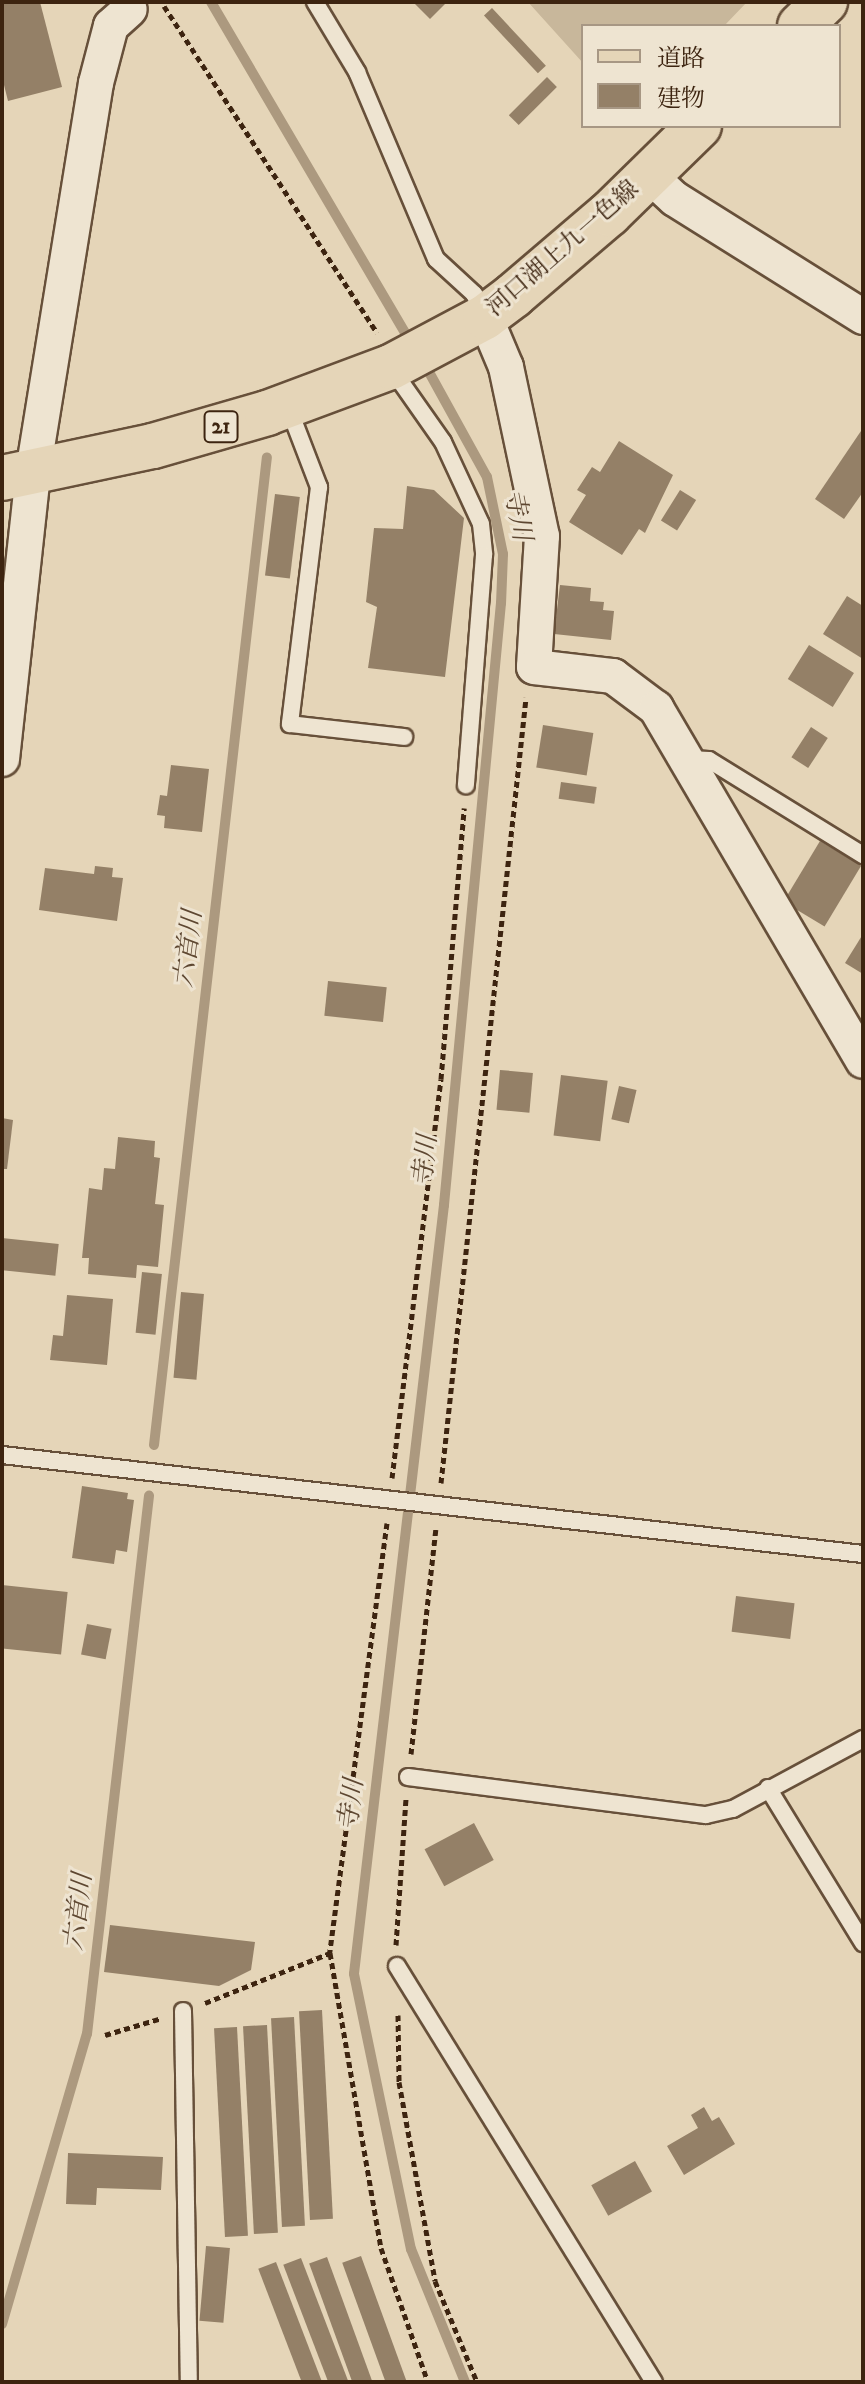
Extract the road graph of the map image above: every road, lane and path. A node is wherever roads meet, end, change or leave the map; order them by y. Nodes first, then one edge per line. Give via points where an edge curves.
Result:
1 (315, 2) edge
2 (825, 2) edge
3 (146, 6) edge
4 (802, 24) edge
5 (697, 128) edge
6 (649, 175) junction
7 (863, 317) edge
8 (474, 324) junction
9 (392, 358) junction
10 (288, 407) junction
11 (17, 475) edge
12 (534, 667) junction
13 (404, 737) dead end
14 (2, 759) edge
15 (688, 759) junction
16 (466, 785) joint
17 (863, 855) edge
18 (863, 1061) edge
19 (2, 1455) edge
20 (393, 1500) junction
21 (434, 1504) junction
22 (863, 1554) edge
23 (863, 1739) edge
24 (408, 1777) junction
25 (768, 1788) junction
26 (863, 1943) edge
27 (330, 1953) junction
28 (397, 1966) junction
29 (183, 2011) junction
30 (105, 2035) dead end
31 (189, 2382) edge
32 (428, 2382) edge
33 (477, 2382) edge
34 (654, 2382) edge

1 - 8 lane via 357,72 436,259 474,294
2 - 4 main road
3 - 9 path
3 - 11 street via 111,26
5 - 6 main road, 河口湖上九一色線 / 21
6 - 7 street via 675,199
6 - 8 main road, 河口湖上九一色線 / 21
8 - 9 main road, 河口湖上九一色線 / 21
8 - 12 street via 506,367 542,536
9 - 10 main road, 河口湖上九一色線 / 21
9 - 16 lane via 443,442 481,524 484,555
10 - 11 main road, 河口湖上九一色線 / 21 via 153,446
10 - 13 lane via 319,487 290,724
11 - 14 street
12 - 15 street via 613,676 656,708
12 - 21 path via 523,719
15 - 17 lane via 709,760
15 - 18 street
16 - 20 path via 441,1079
19 - 20 lane
20 - 21 lane
20 - 27 path
21 - 22 lane
21 - 24 path
23 - 25 lane
24 - 25 lane via 706,1815 733,1809
24 - 28 path
25 - 26 lane
27 - 29 path
27 - 32 path via 381,2248
28 - 33 path via 399,2082 435,2281
28 - 34 lane
29 - 30 path
29 - 31 lane

